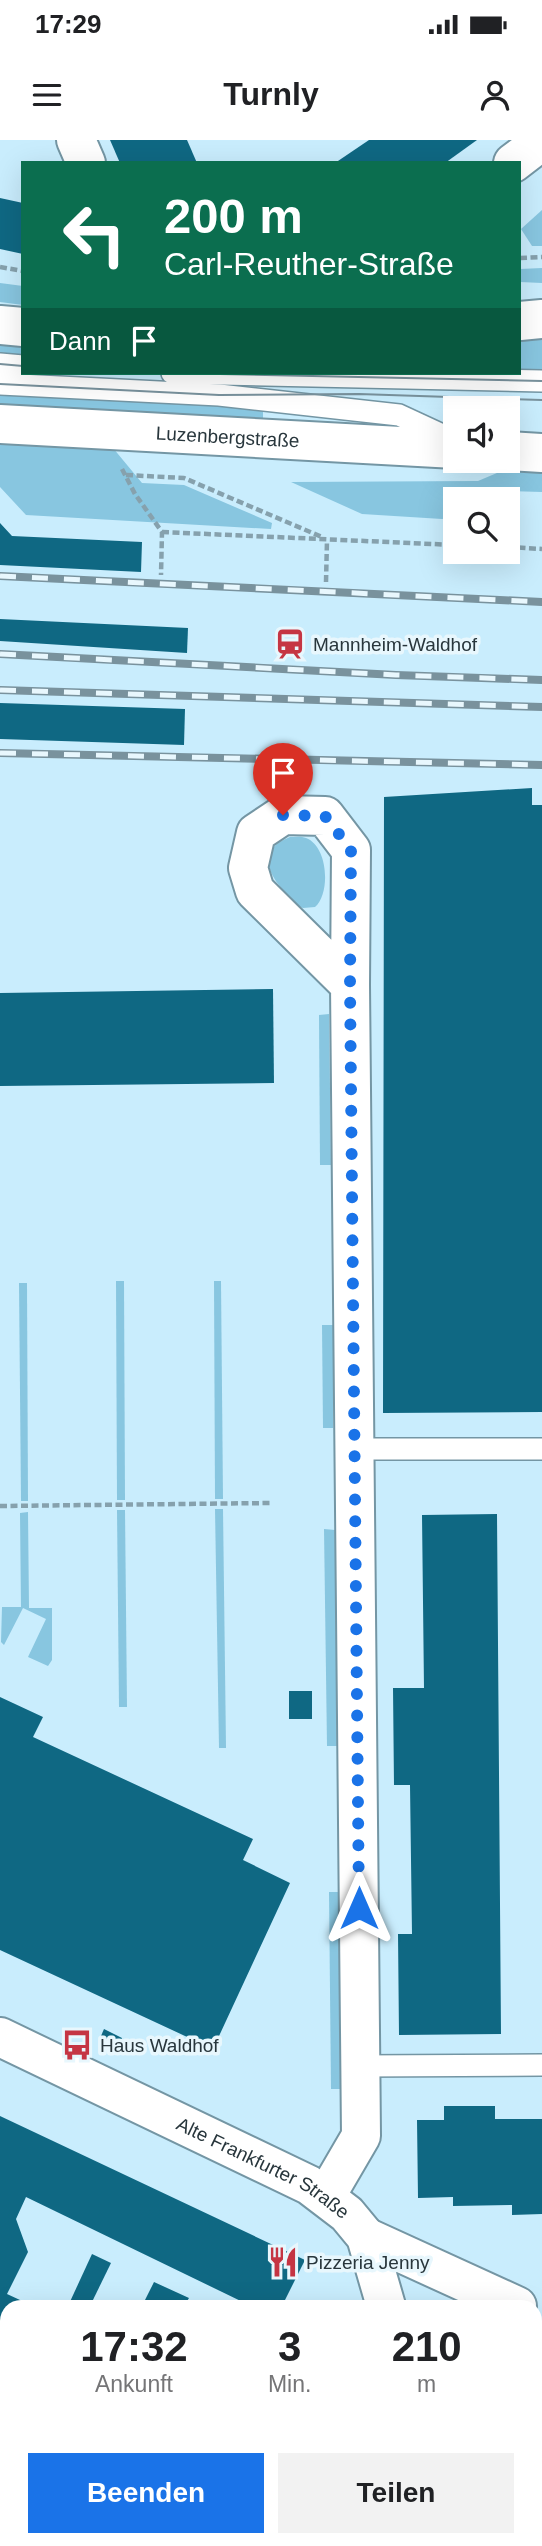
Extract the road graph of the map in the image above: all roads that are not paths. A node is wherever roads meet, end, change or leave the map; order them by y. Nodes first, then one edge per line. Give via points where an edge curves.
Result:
1 (76, 140) edge
2 (542, 141) edge
3 (85, 161) edge
4 (516, 161) edge
5 (0, 325) edge
6 (21, 327) edge
7 (0, 364) edge
8 (21, 366) edge
9 (264, 375) edge
10 (542, 381) edge
11 (0, 384) edge
12 (0, 424) edge
13 (443, 435) edge
14 (443, 448) edge
15 (520, 452) edge
16 (542, 453) edge
17 (350, 985) dead end
18 (355, 1449) junction
19 (542, 1449) edge
20 (0, 2038) edge
21 (542, 2065) edge
22 (360, 2066) junction
23 (326, 2196) junction
24 (366, 2237) junction
25 (384, 2300) edge
26 (500, 2300) edge

1 - 3 street
2 - 4 street
5 - 6 street
7 - 8 lane
9 - 10 lane
11 - 13 lane via 219,395 399,415
12 - 14 street, Luzenbergstraße
15 - 16 street
17 - 18 street
18 - 19 lane
18 - 22 street
20 - 23 street, Alte Frankfurter Straße via 292,2175
21 - 22 lane
22 - 23 street via 361,2136
23 - 24 street, Alte Frankfurter Straße
24 - 25 street
24 - 26 street, Alte Frankfurter Straße

